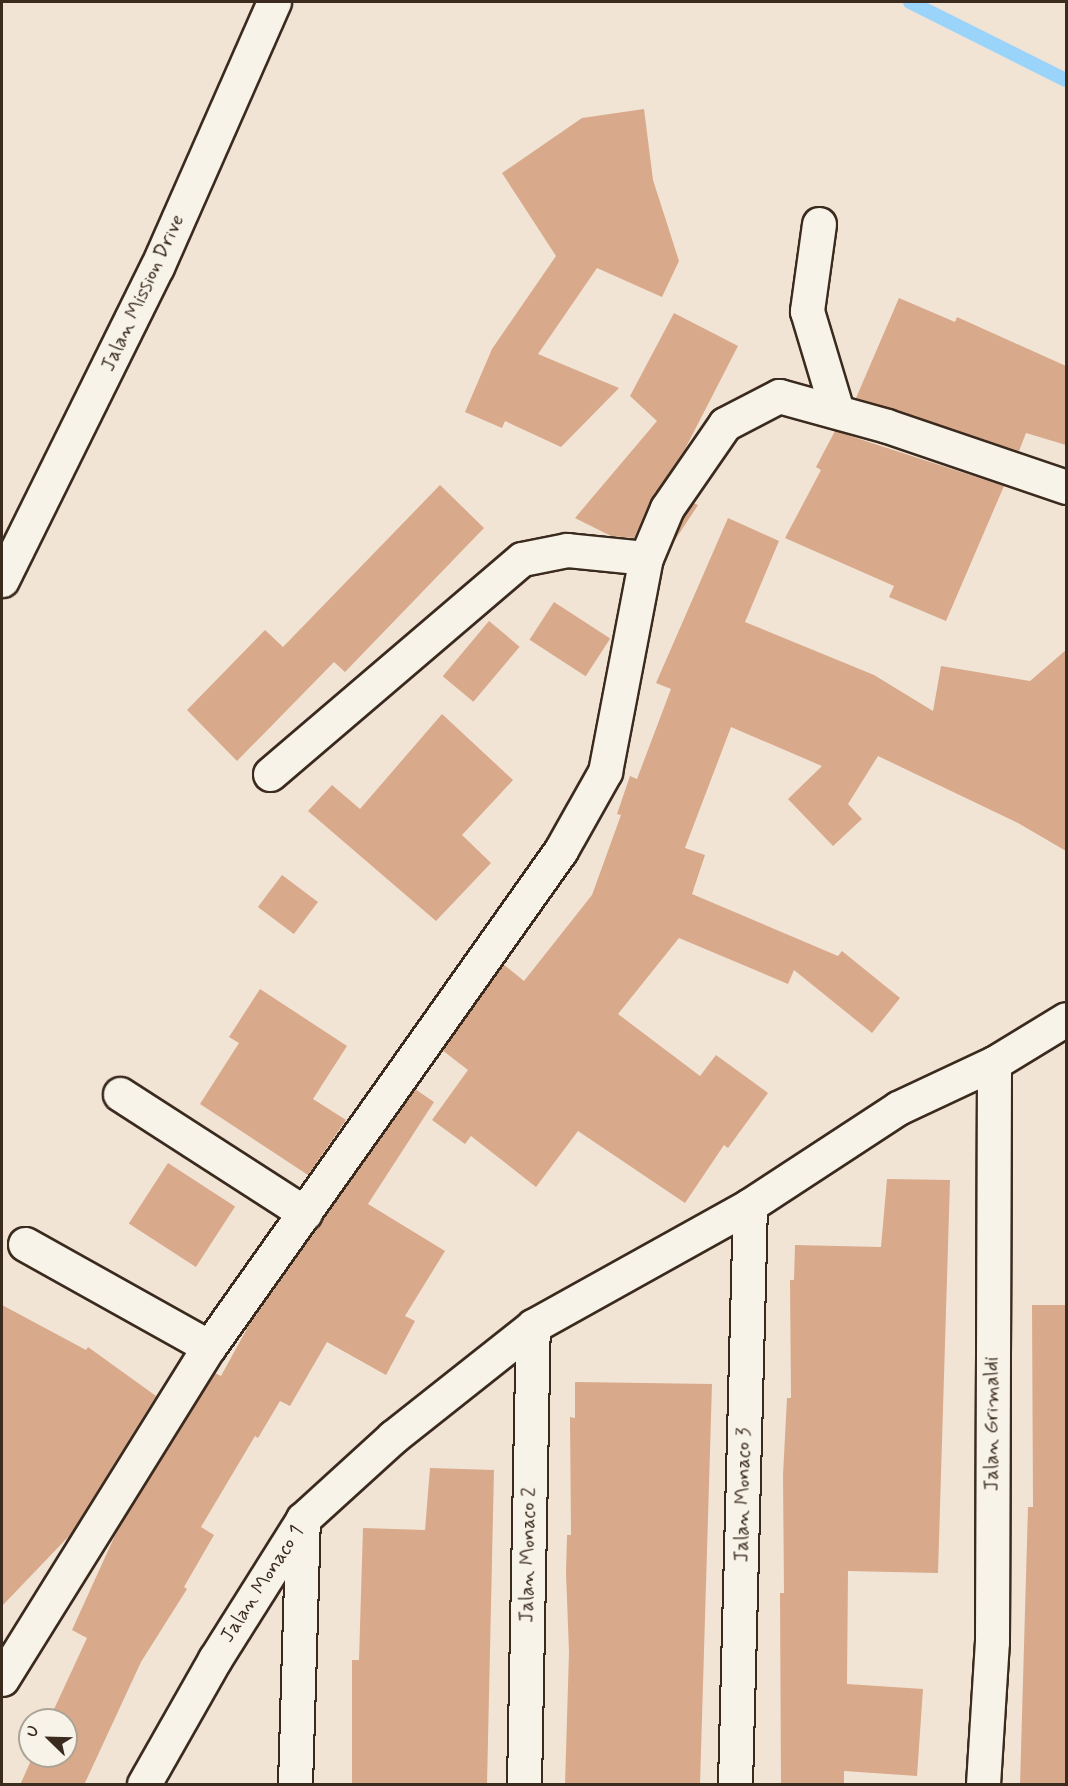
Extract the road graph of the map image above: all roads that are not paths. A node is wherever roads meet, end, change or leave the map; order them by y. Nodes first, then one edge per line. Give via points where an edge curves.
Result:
1 (274, 2) edge
2 (819, 224) dead end
3 (837, 411) junction
4 (1066, 487) edge
5 (646, 558) junction
6 (2, 580) edge
7 (270, 774) dead end
8 (1066, 1019) edge
9 (994, 1063) junction
10 (120, 1094) dead end
11 (750, 1205) junction
12 (305, 1213) junction
13 (25, 1245) dead end
14 (533, 1326) junction
15 (209, 1347) junction
16 (303, 1519) junction
17 (2, 1678) edge
18 (144, 1785) edge
19 (295, 1785) edge
20 (524, 1785) edge
21 (735, 1785) edge
22 (983, 1785) edge

1 - 6 street, Jalan Mission Drive via 157,267
2 - 3 street via 807,311
3 - 4 street
3 - 5 street via 779,396 725,424 667,508
5 - 7 street via 567,549 522,559
5 - 12 street via 605,772 561,850 505,934
8 - 9 street
9 - 11 street via 898,1108
9 - 22 street, Jalan Grimaldi via 992,1642
10 - 12 street
11 - 14 street
11 - 21 street, Jalan Monaco 3
12 - 15 street
13 - 15 street
14 - 16 street via 393,1437
14 - 20 street, Jalan Monaco 2
15 - 17 street
16 - 18 street, Jalan Monaco 1 via 215,1659
16 - 19 street, Jalan Monaco 1

